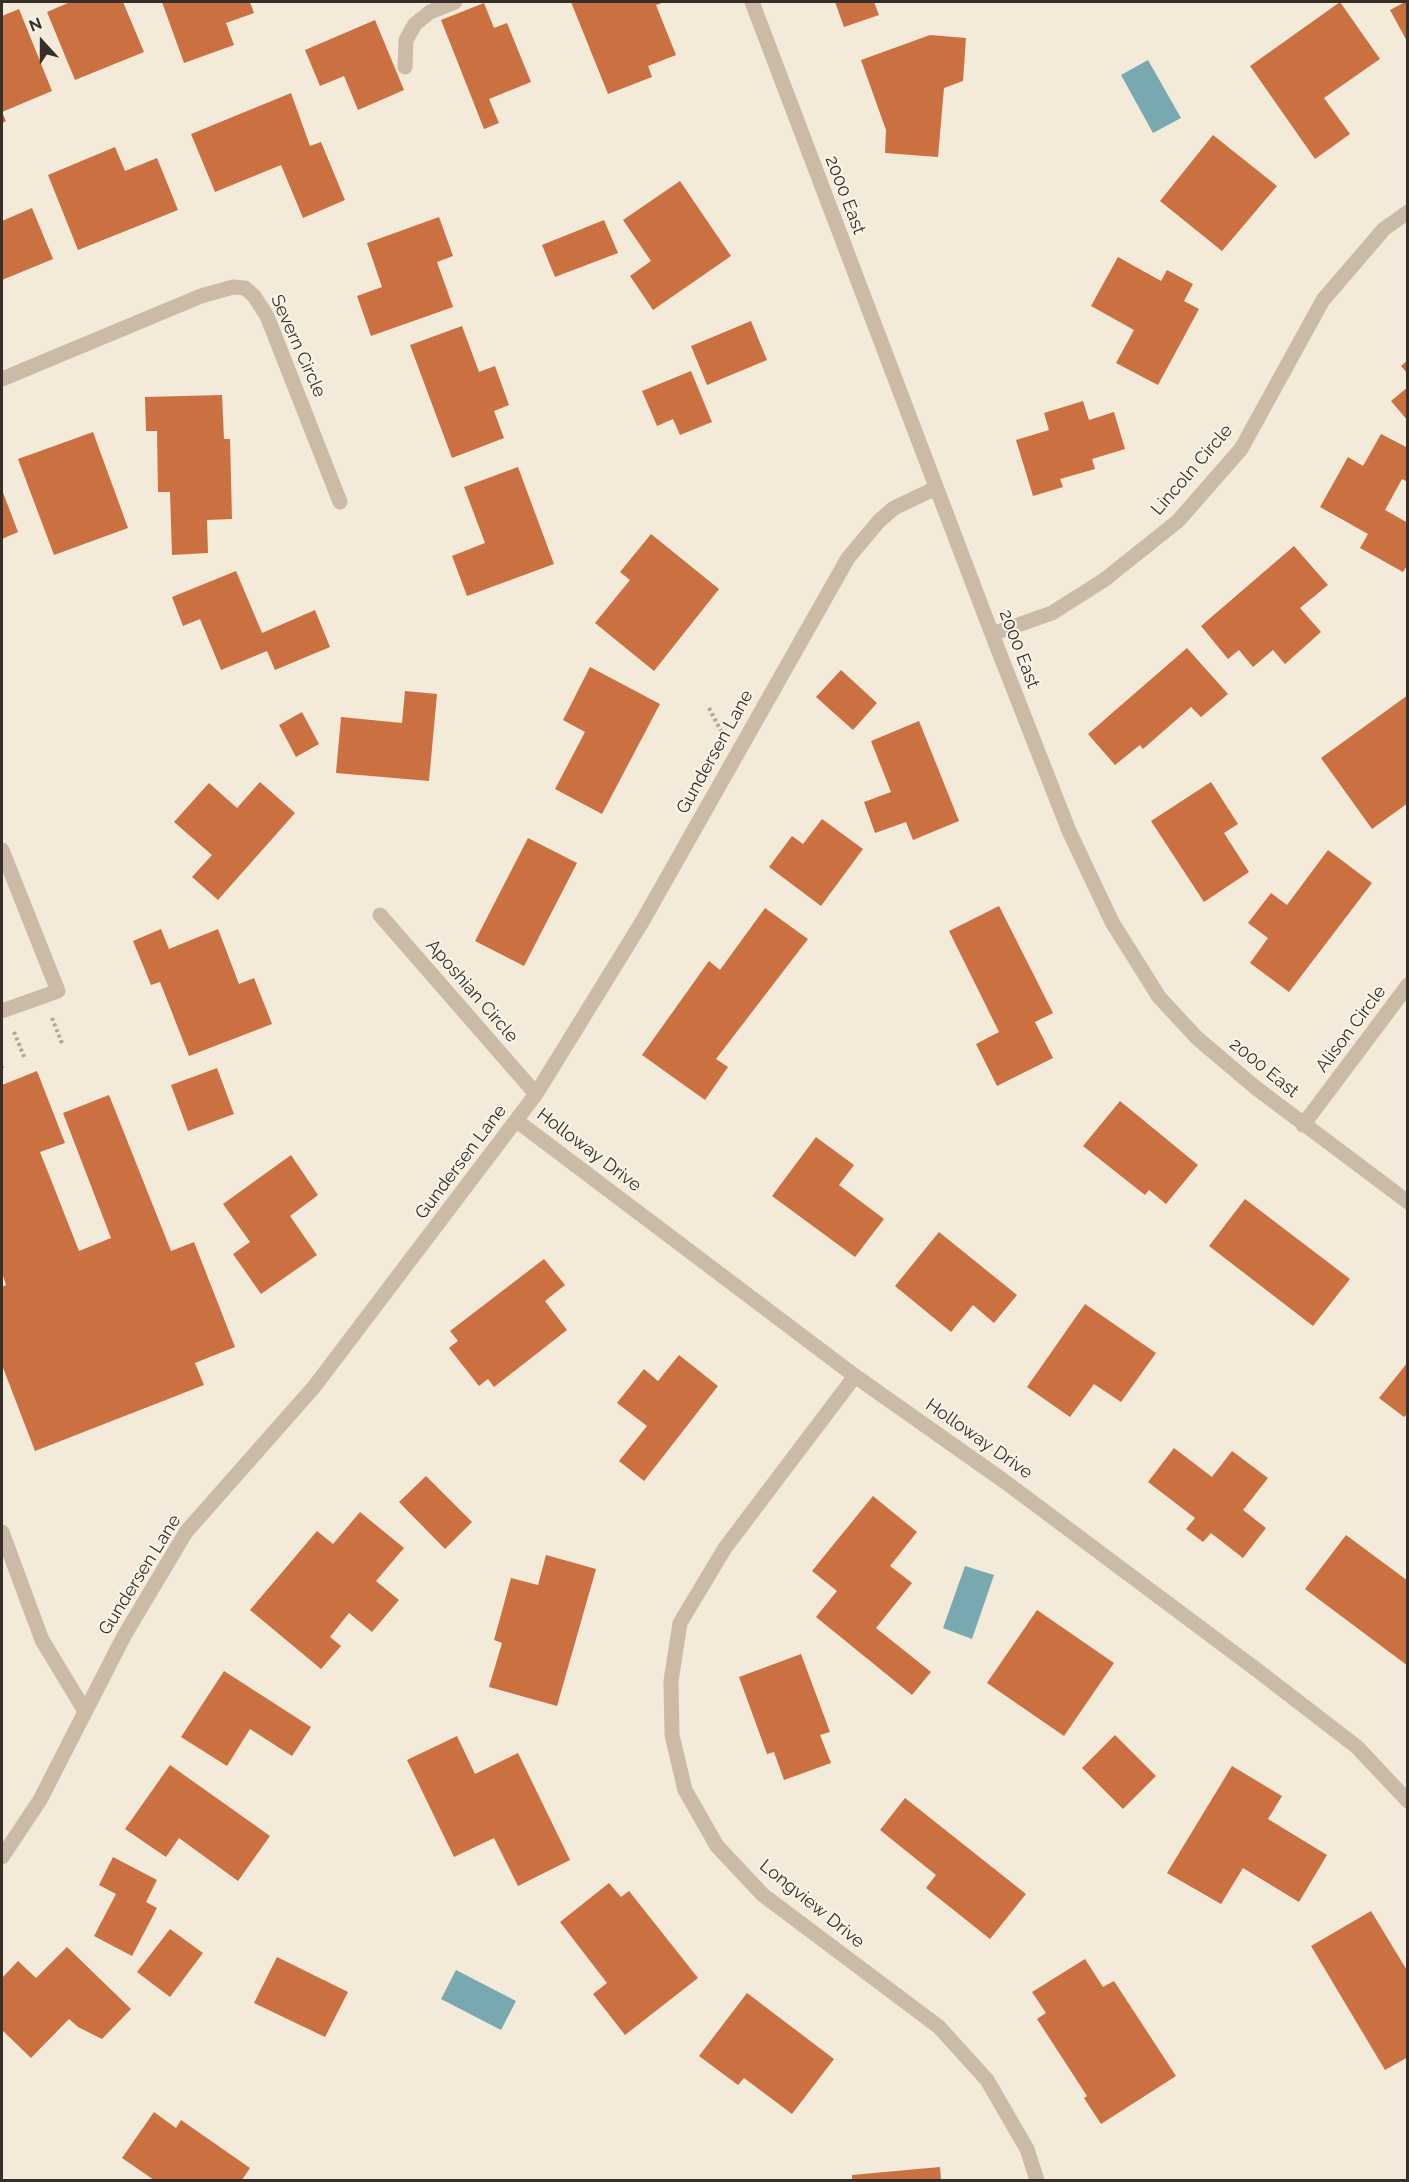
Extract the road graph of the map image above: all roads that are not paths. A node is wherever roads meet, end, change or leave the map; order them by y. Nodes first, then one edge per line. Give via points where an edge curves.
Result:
1 (455, 2) edge
2 (752, 2) edge
3 (405, 67) dead end
4 (1407, 212) edge
5 (2, 379) edge
6 (936, 488) junction
7 (340, 502) dead end
8 (992, 633) junction
9 (2, 850) edge
10 (380, 915) dead end
11 (1407, 986) edge
12 (2, 1011) edge
13 (536, 1094) junction
14 (517, 1121) junction
15 (1304, 1125) junction
16 (1407, 1202) edge
17 (855, 1376) junction
18 (2, 1533) edge
19 (85, 1711) junction
20 (1407, 1801) edge
21 (2, 1857) edge
22 (1036, 2181) edge

1 - 3 street via 430,12 415,24 406,40
2 - 6 street, 2000 East
4 - 8 street, Lincoln Circle via 1384,229 1323,300 1241,449 1178,521 1104,580 1052,613
5 - 7 street, Severn Circle via 201,297 233,287 245,288 267,316
6 - 8 street, 2000 East
6 - 13 street, Gundersen Lane via 894,508 848,558 642,922
8 - 15 street, 2000 East via 1069,831 1128,952 1160,997 1197,1038
9 - 12 street via 58,991
10 - 13 street, Aposhian Circle
11 - 15 street, Alison Circle
13 - 14 street, Gundersen Lane
14 - 17 street, Holloway Drive
14 - 19 street, Gundersen Lane via 314,1387 186,1532
15 - 16 street, 2000 East
17 - 20 street, Holloway Drive via 1004,1480 1357,1747
17 - 22 street, Longview Drive via 725,1548 680,1623 670,1681 672,1735 685,1791 717,1846 763,1895 939,2027 987,2080 1027,2149
18 - 19 street via 42,1640
19 - 21 street, Gundersen Lane via 40,1800

